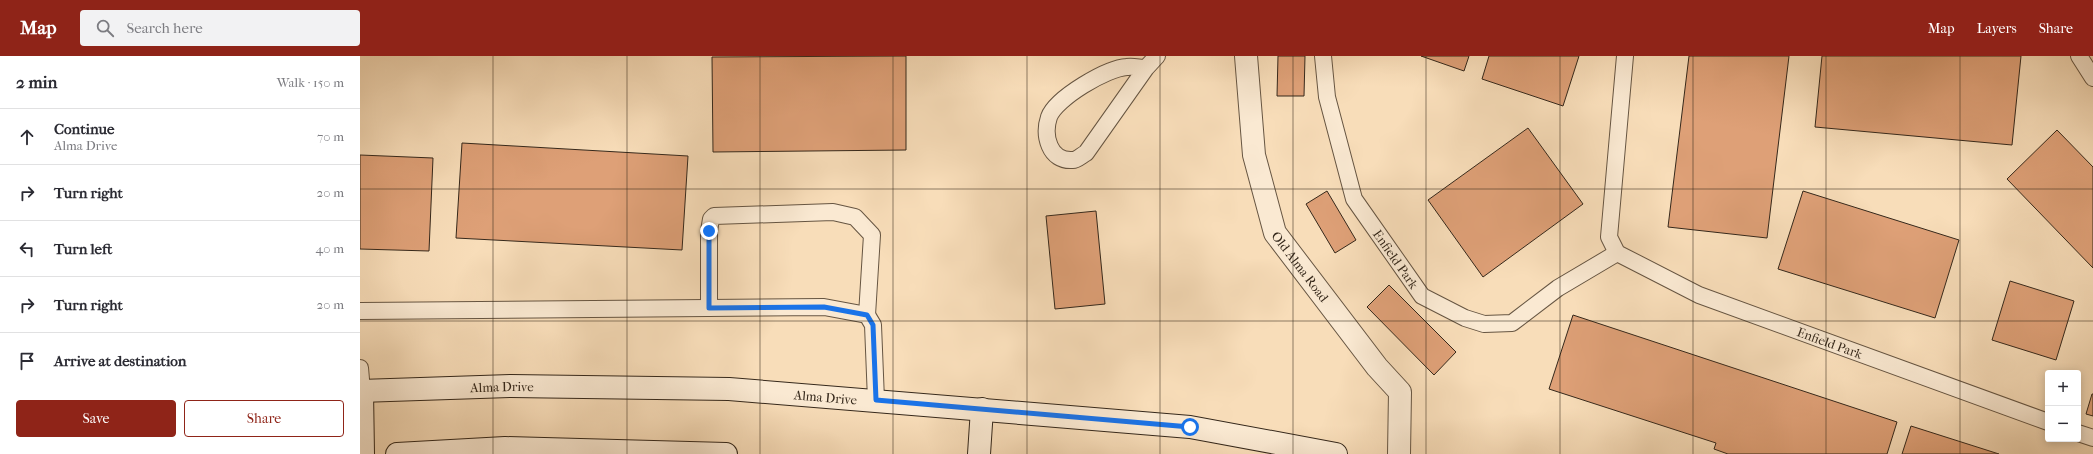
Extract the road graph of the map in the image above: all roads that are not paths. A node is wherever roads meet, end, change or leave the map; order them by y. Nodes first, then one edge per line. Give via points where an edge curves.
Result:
1 (1157, 56) edge
2 (1246, 56) edge
3 (1323, 56) edge
4 (1625, 56) edge
5 (2079, 56) edge
6 (1146, 68) junction
7 (2093, 78) edge
8 (1618, 252) junction
9 (709, 308) junction
10 (360, 311) edge
11 (867, 315) junction
12 (360, 368) edge
13 (361, 391) edge
14 (876, 400) junction
15 (982, 409) junction
16 (2045, 421) edge
17 (2081, 434) edge
18 (2093, 438) edge
19 (363, 454) edge
20 (397, 454) edge
21 (726, 454) edge
22 (979, 454) edge
23 (1336, 454) edge
24 (1399, 454) edge

1 - 6 lane
2 - 24 main road, Old Alma Road via 1254,155 1275,233 1377,367 1400,392
3 - 8 lane, Enfield Park via 1327,97 1354,199 1422,296 1465,318 1484,324 1512,323 1558,288
4 - 8 lane via 1609,237
5 - 7 lane
6 - 6 lane via 1086,153 1074,160 1062,159 1050,150 1046,135 1049,116 1061,101 1085,83 1126,67
8 - 16 lane, Enfield Park via 1699,295
9 - 10 lane
9 - 11 lane via 824,307
9 - 11 lane via 710,219 714,216 832,212 855,217 872,235
11 - 14 lane via 873,325
12 - 13 lane
13 - 14 main road, Alma Drive via 511,386 729,389
13 - 19 main road
14 - 15 main road, Alma Drive
15 - 22 main road
15 - 23 main road, Alma Drive via 1190,427
17 - 18 lane
20 - 21 main road via 505,448

